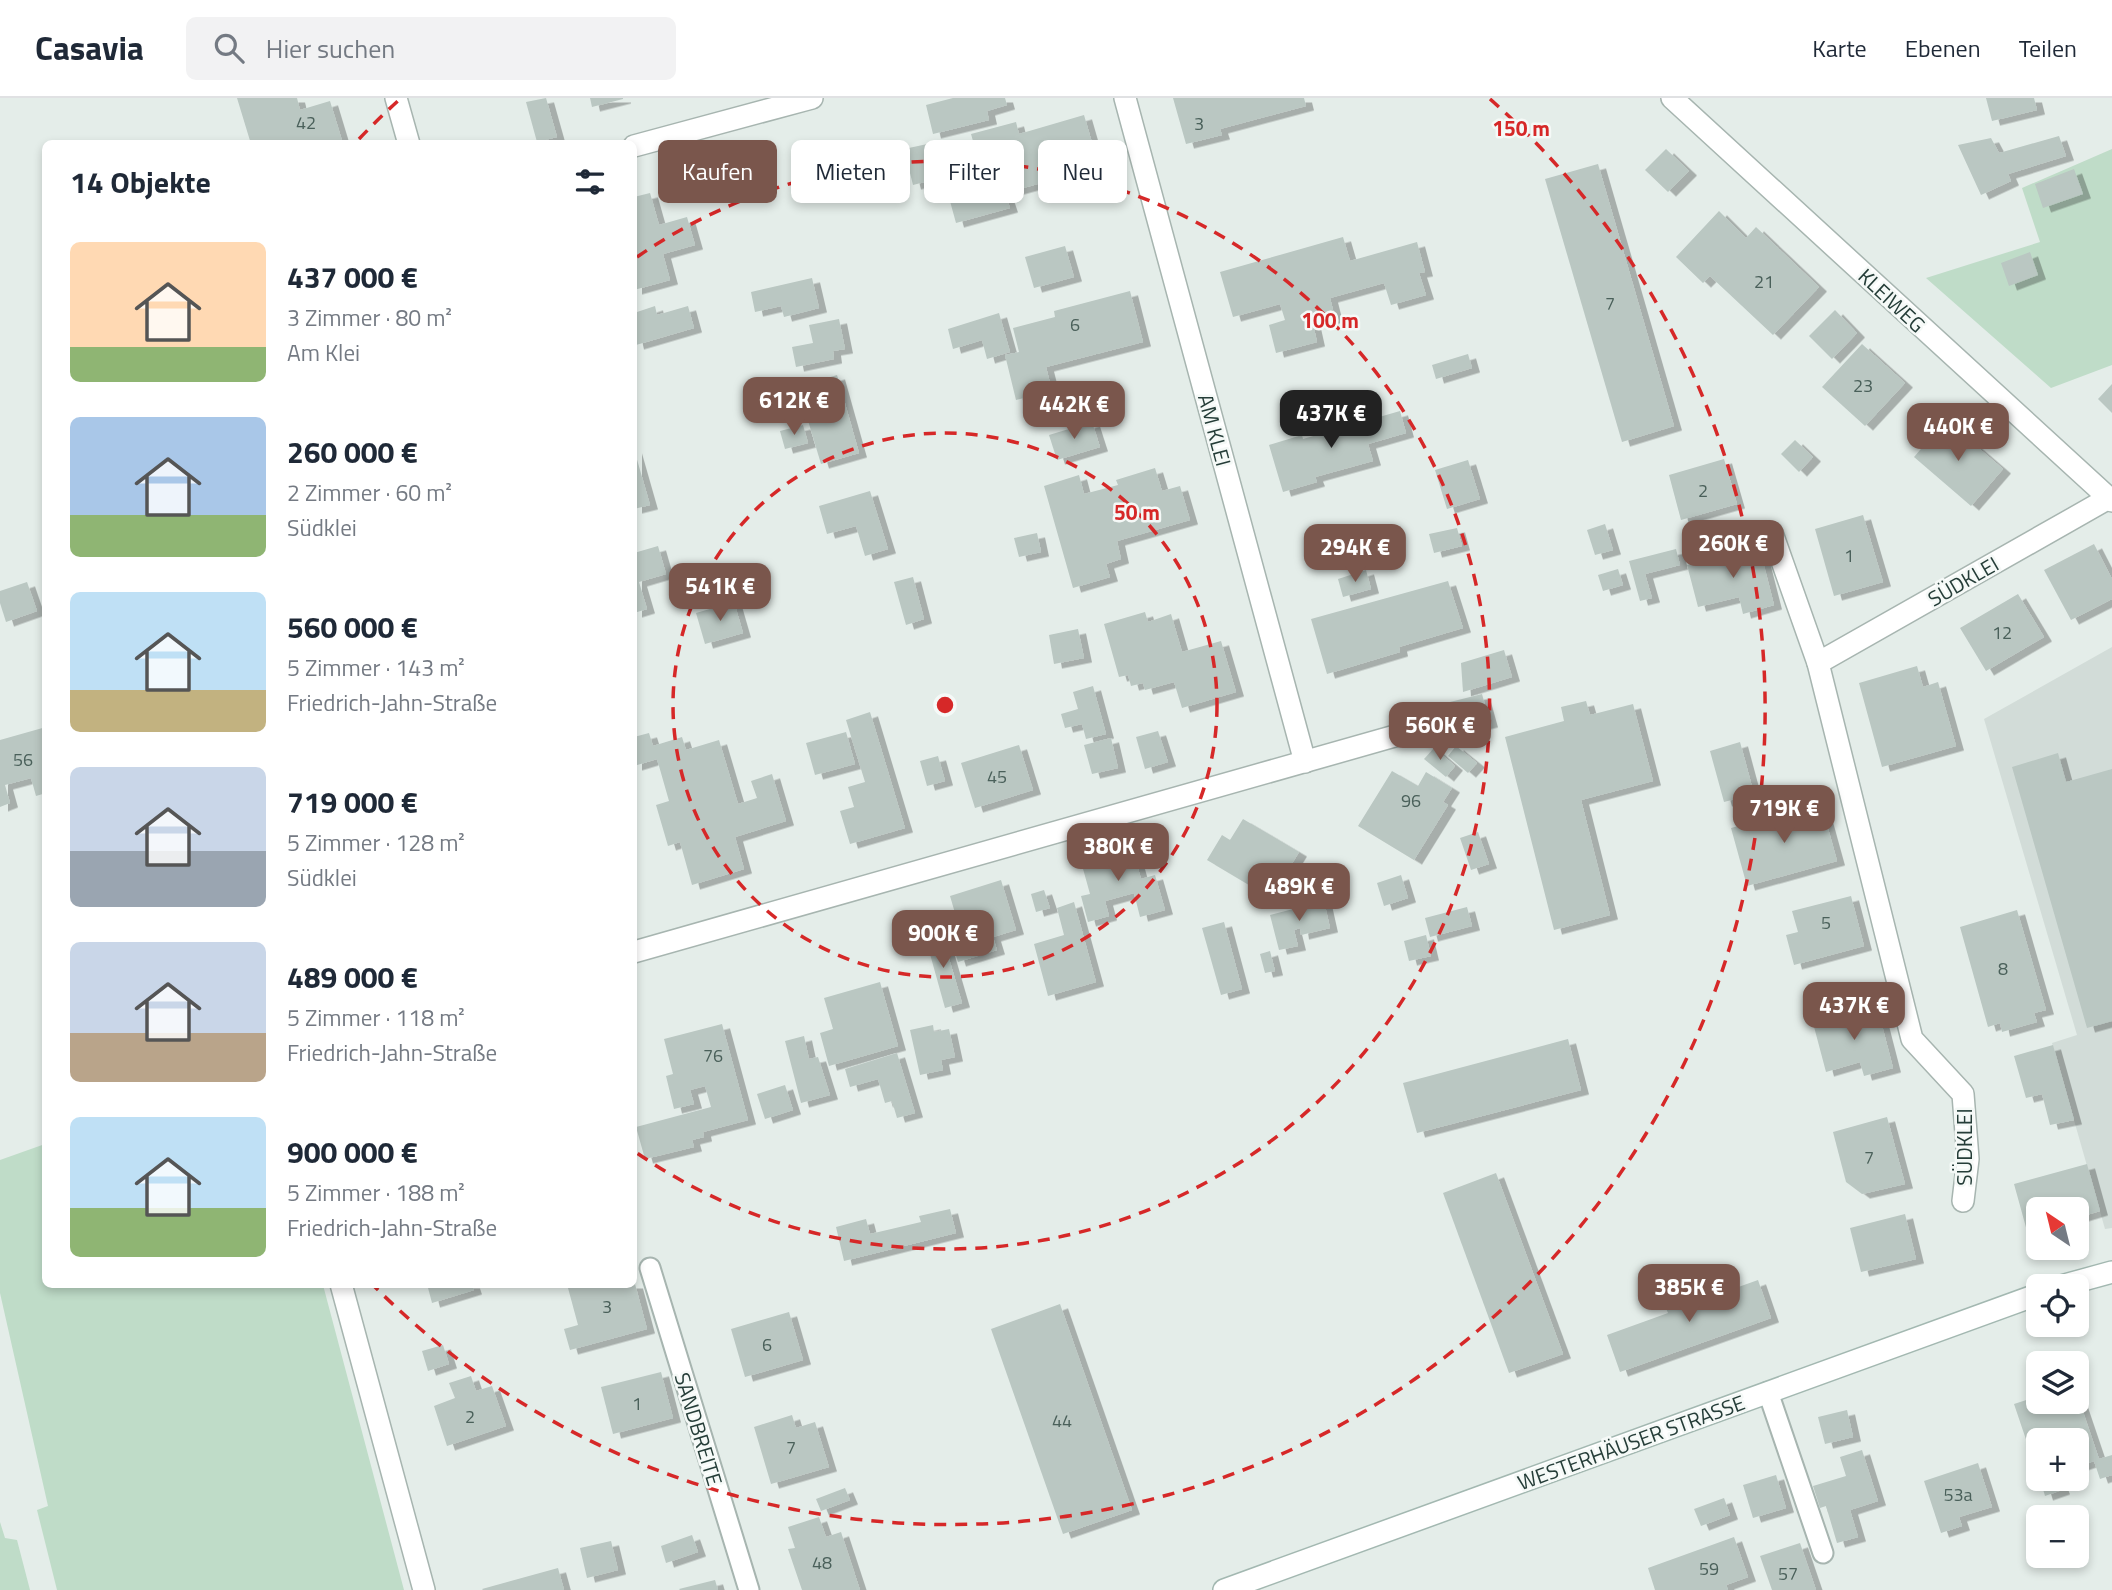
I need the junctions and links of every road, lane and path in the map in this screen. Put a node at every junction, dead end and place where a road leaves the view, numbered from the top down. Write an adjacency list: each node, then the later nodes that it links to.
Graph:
1 (396, 98): 5 (street)
2 (812, 98): 6 (street)
3 (1125, 98): 11 (street, AM KLEI)
4 (1672, 98): 7 (street, KLEIWEG)
5 (408, 140)
6 (637, 145)
7 (2110, 499): 9 (street, SÜDKLEI)
8 (1772, 533): 9 (street, SÜDKLEI)
9 (1818, 663): 13 (street, SÜDKLEI)
10 (1437, 724): 11 (street)
11 (1305, 762): 12 (street)
12 (637, 951)
13 (1963, 1201)
14 (650, 1268): 22 (lane, SANDBREITE)
15 (2112, 1272): 16 (street)
16 (2089, 1278)
17 (342, 1288): 21 (street)
18 (2026, 1299): 19 (street, WESTERHÄUSER STRASSE)
19 (1768, 1392): 20 (lane); 23 (street, WESTERHÄUSER STRASSE)
20 (1823, 1553)
21 (424, 1590)
22 (749, 1590)
23 (1224, 1590)

